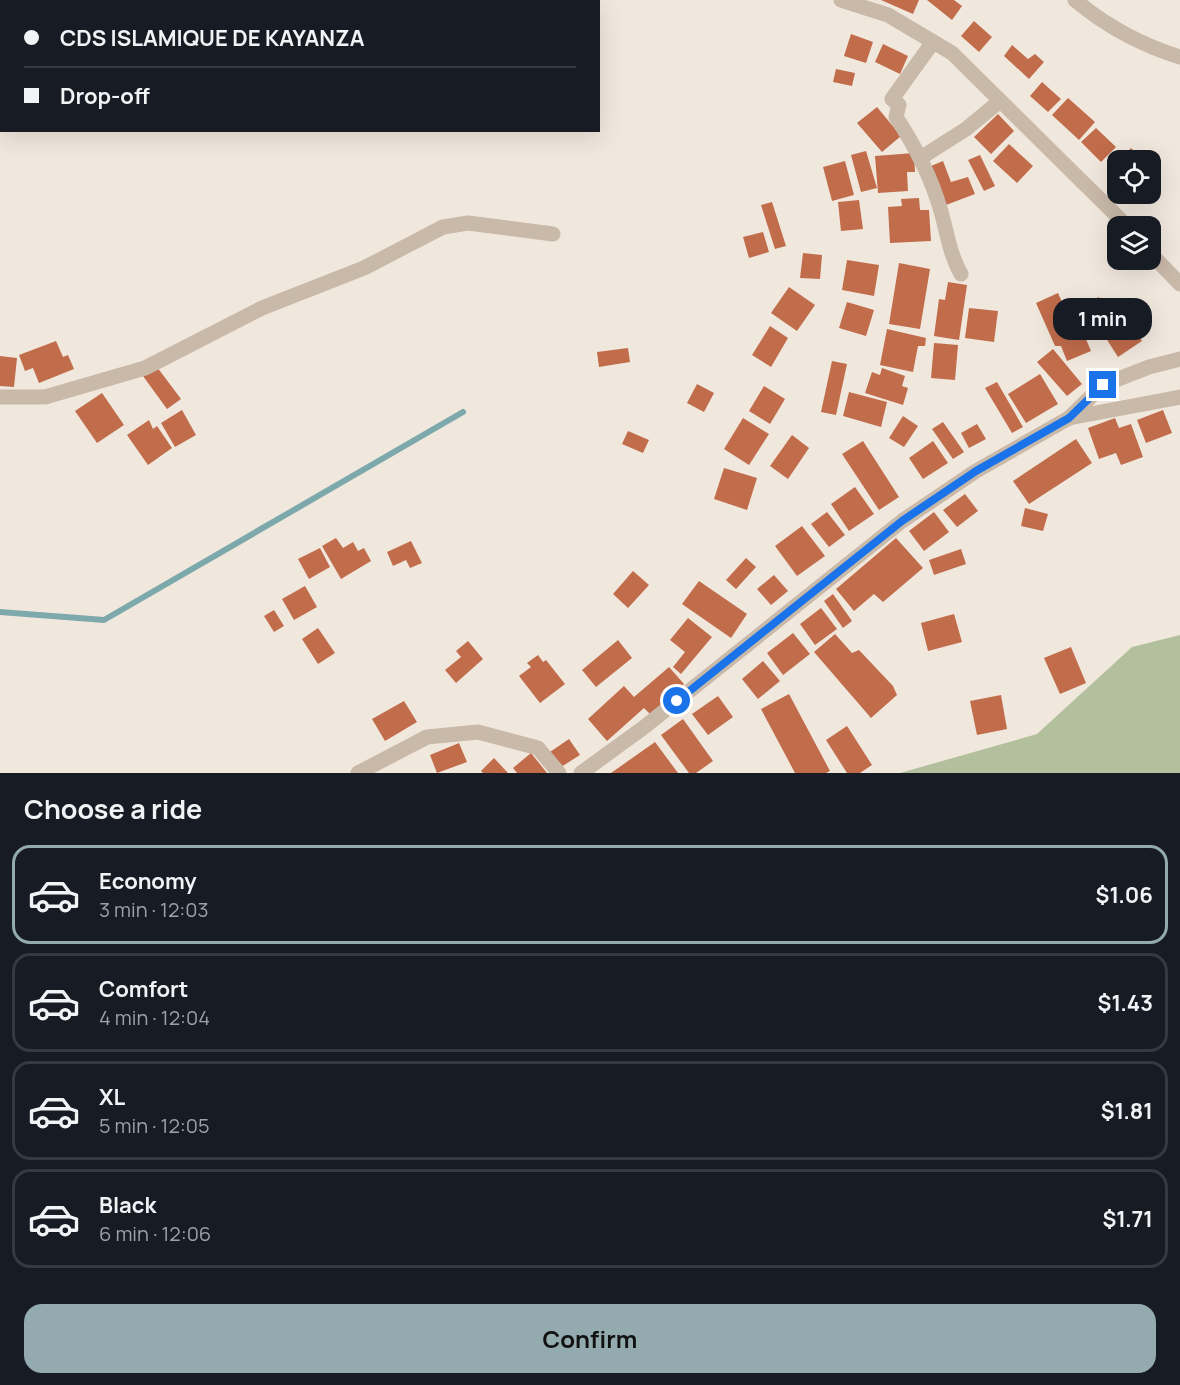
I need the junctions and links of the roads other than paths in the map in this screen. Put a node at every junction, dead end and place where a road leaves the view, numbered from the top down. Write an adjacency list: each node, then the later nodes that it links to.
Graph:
1 (841, 0): 3 (street)
2 (1075, 0): 4 (street)
3 (933, 42): 5 (street); 6 (street)
4 (1180, 57)
5 (1000, 101): 6 (street); 7 (street)
6 (922, 157): 10 (street)
7 (1117, 216)
8 (553, 234): 13 (street)
9 (1161, 264): 11 (street)
10 (961, 274)
11 (1180, 284)
12 (1180, 359): 15 (street)
13 (0, 397)
14 (1180, 397): 15 (street)
15 (1069, 418): 18 (street)
16 (358, 773): 17 (street)
17 (559, 773)
18 (581, 773)

